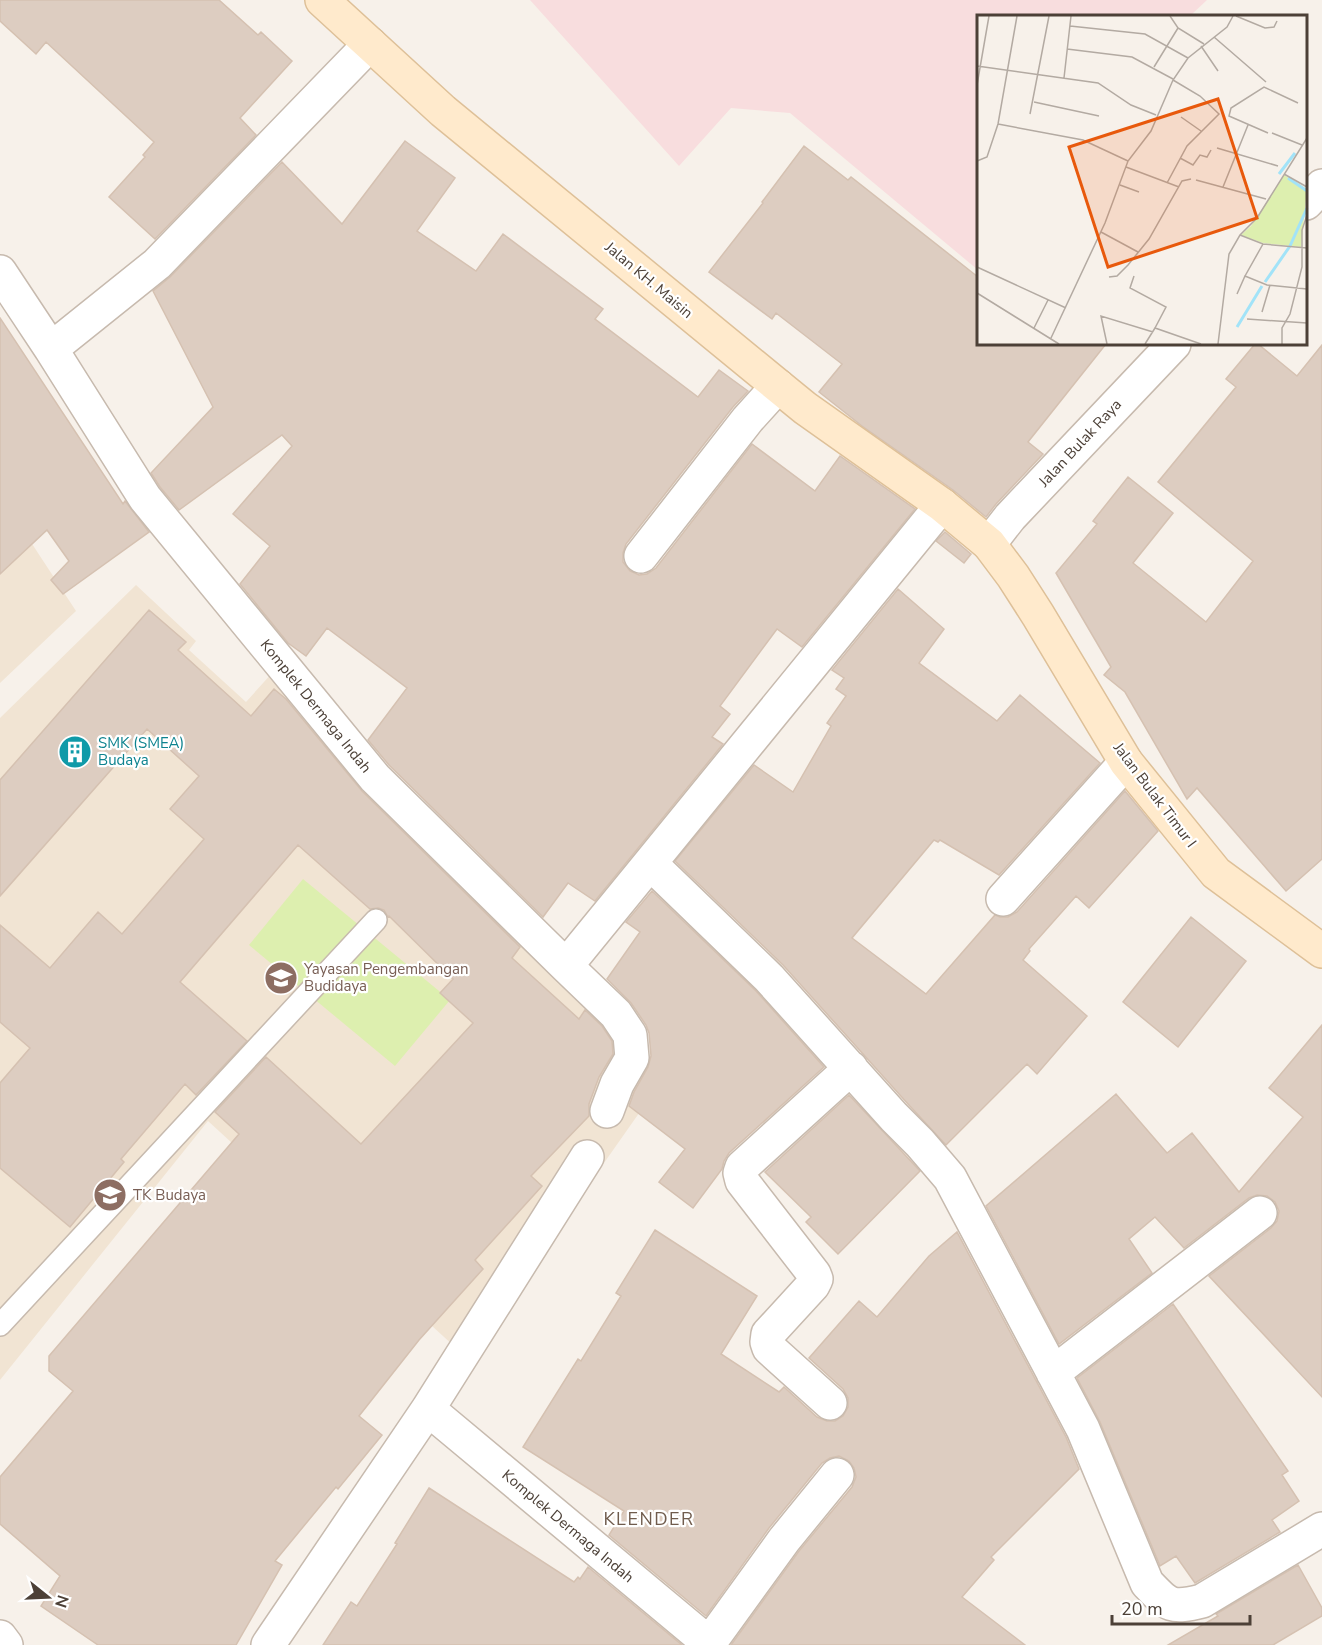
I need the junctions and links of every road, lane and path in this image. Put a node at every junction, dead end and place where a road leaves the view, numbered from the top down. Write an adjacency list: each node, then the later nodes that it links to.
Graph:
1 (322, 0): 2 (street, Jalan KH. Maisin)
2 (370, 44): 7 (street); 8 (street, Jalan KH. Maisin)
3 (1322, 186): 4 (street)
4 (1307, 201)
5 (0, 272): 7 (street, Komplek Dermaga Indah)
6 (1172, 345): 10 (street, Jalan Bulak Raya)
7 (51, 349): 17 (street, Komplek Dermaga Indah)
8 (778, 386): 9 (street, Jalan KH. Maisin); 11 (street)
9 (942, 505): 10 (street, Jalan KH. Maisin); 13 (street)
10 (989, 543): 12 (street, Jalan Bulak Timur I)
11 (641, 556)
12 (1126, 762): 14 (street); 16 (street, Jalan Bulak Timur I)
13 (650, 863): 17 (street); 18 (street)
14 (1003, 899)
15 (376, 920): 22 (lane)
16 (1322, 951)
17 (566, 966): 19 (street, Komplek Dermaga Indah)
18 (851, 1068): 23 (street); 24 (street)
19 (607, 1111)
20 (587, 1157): 25 (street)
21 (1260, 1214): 23 (street)
22 (0, 1325)
23 (1053, 1373): 27 (street)
24 (830, 1403)
25 (428, 1409): 29 (street, Komplek Dermaga Indah); 31 (street)
26 (837, 1475): 29 (street, Komplek Dermaga Indah)
27 (1322, 1529)
28 (0, 1637): 30 (street)
29 (709, 1644)
30 (6, 1645)
31 (268, 1645)

